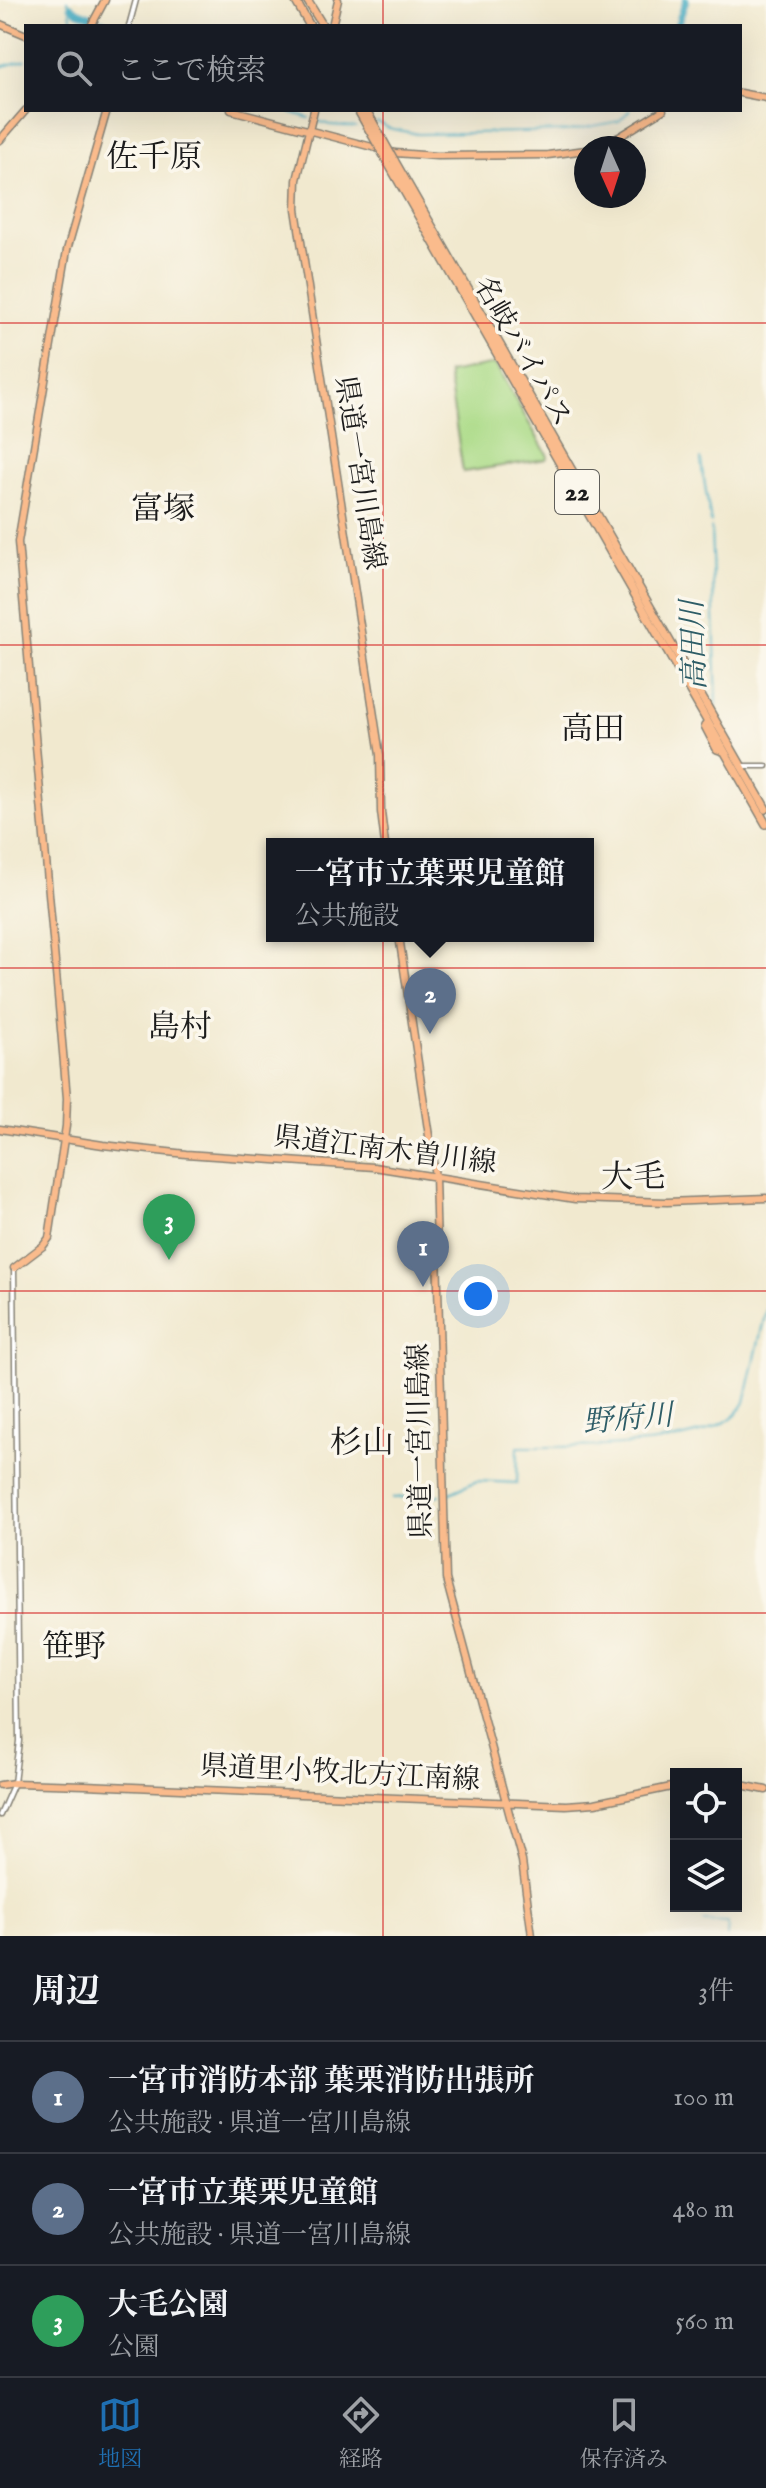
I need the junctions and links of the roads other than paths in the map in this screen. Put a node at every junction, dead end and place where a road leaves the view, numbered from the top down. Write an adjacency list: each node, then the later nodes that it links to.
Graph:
1 (105, 0): 7 (main road)
2 (136, 0): 8 (street)
3 (295, 0): 9 (highway)
4 (306, 0): 10 (highway)
5 (338, 0): 11 (main road)
6 (0, 24): 12 (main road)
7 (92, 24)
8 (130, 24)
9 (309, 24)
10 (320, 24)
11 (332, 24)
12 (24, 34)
13 (742, 93): 14 (main road)
14 (766, 98)
15 (24, 112): 24 (main road)
16 (106, 112): 38 (main road)
17 (238, 112): 22 (main road)
18 (314, 112): 22 (main road, 県道一宮川島線)
19 (359, 112): 26 (highway, 名岐バイパス / 22, bridge)
20 (367, 112): 26 (highway, 名岐バイパス / 22, bridge)
21 (660, 112): 23 (main road)
22 (309, 132): 25 (main road); 35 (main road, 県道一宮川島線)
23 (621, 136)
24 (0, 140)
25 (574, 152)
26 (390, 160): 28 (highway, 名岐バイパス / 22); 30 (highway, 名岐バイパス / 22)
27 (701, 684): 28 (highway, 22)
28 (703, 699): 31 (highway, 名岐バイパス / 22)
29 (695, 708): 30 (highway, 22)
30 (725, 752): 34 (highway, 名岐バイパス / 22)
31 (740, 766): 32 (street); 33 (highway, 名岐バイパス / 22)
32 (766, 766)
33 (766, 809)
34 (766, 824)
35 (384, 838)
36 (400, 942): 39 (main road, 県道一宮川島線)
37 (0, 1129): 38 (main road, 県道江南木曽川線)
38 (64, 1139): 39 (main road, 県道江南木曽川線); 41 (main road)
39 (435, 1176): 40 (main road, 県道江南木曽川線); 47 (main road, 県道一宮川島線)
40 (766, 1198)
41 (14, 1268): 42 (street)
42 (14, 1783): 43 (main road, 県道里小牧北方江南線); 47 (main road, 県道里小牧北方江南線); 48 (street)
43 (0, 1785)
44 (742, 1785): 46 (main road)
45 (670, 1787): 47 (main road, 県道里小牧北方江南線)
46 (766, 1790)
47 (507, 1804): 49 (main road, 県道一宮川島線)
48 (0, 1815)
49 (532, 1936)

